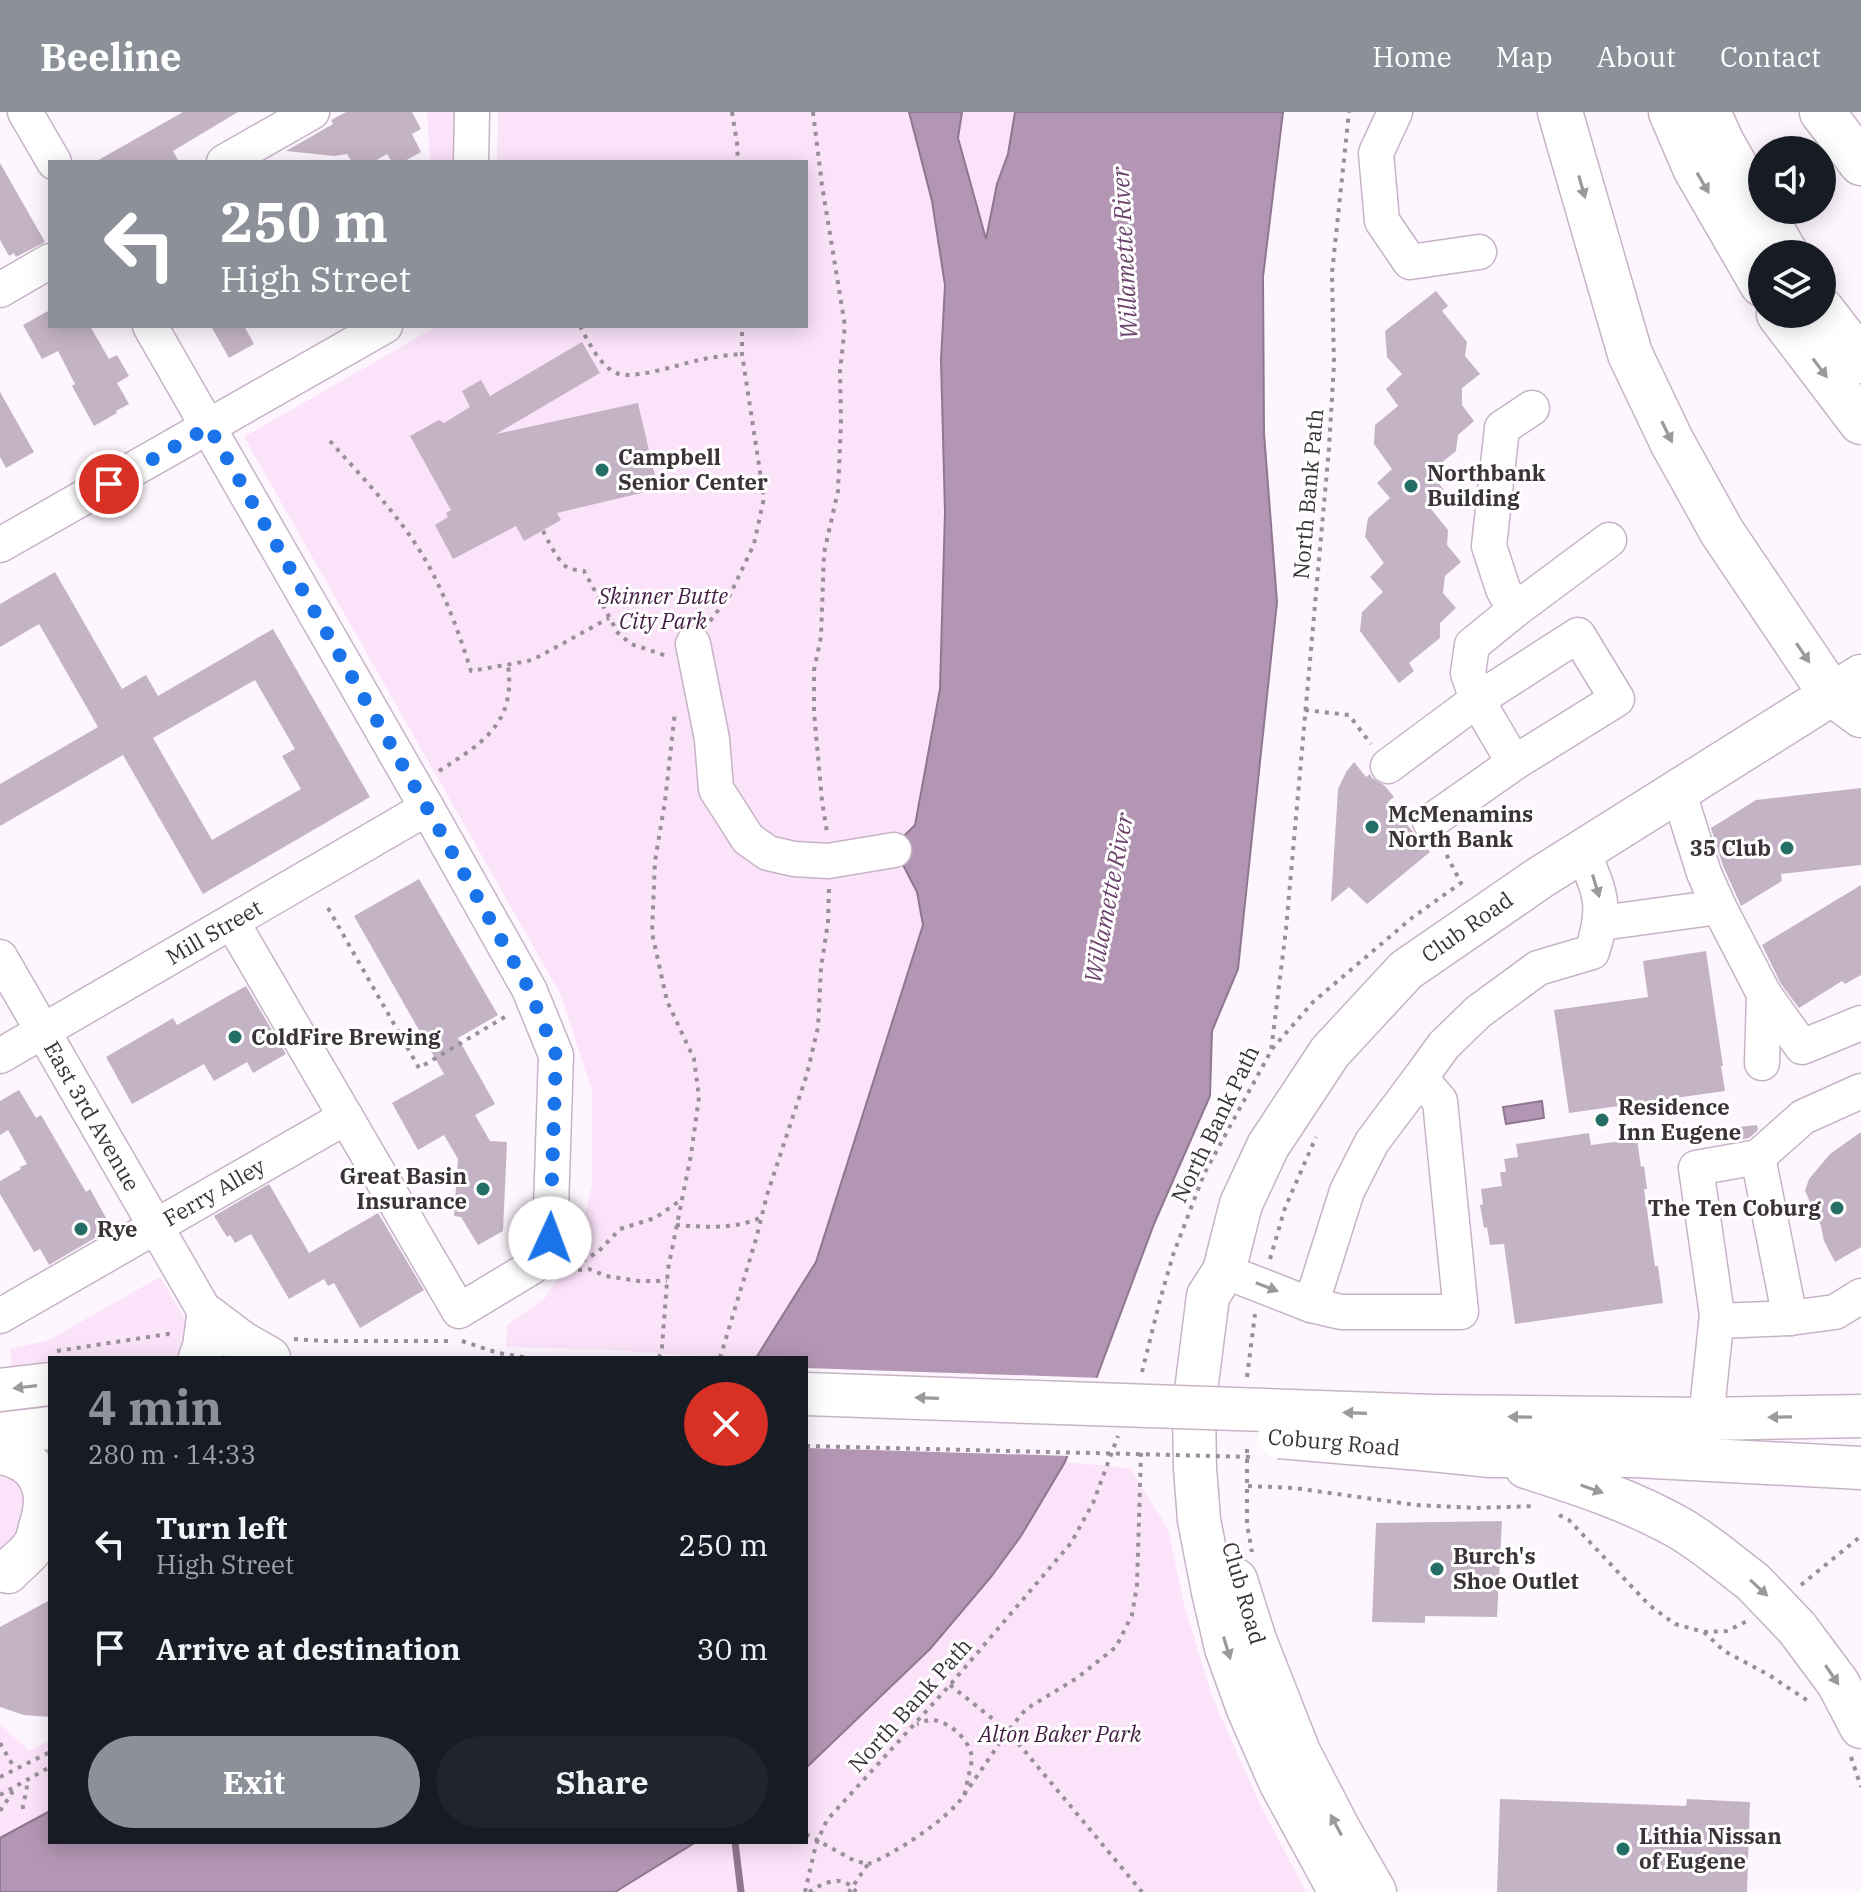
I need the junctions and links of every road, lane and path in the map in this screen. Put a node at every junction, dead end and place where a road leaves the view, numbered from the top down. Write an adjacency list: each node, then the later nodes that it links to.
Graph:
1 (25, 112): 12 (street)
2 (312, 112): 13 (street)
3 (472, 112): 14 (street)
4 (732, 112): 15 (path)
5 (813, 112): 49 (path)
6 (1349, 112): 83 (path, North Bank Path)
7 (1395, 112): 18 (street)
8 (1560, 112): 40 (highway, one-way to 40)
9 (1671, 112): 19 (highway, one-way to 19)
10 (1708, 112): 17 (highway)
11 (1822, 112): 16 (highway)
12 (53, 160)
13 (228, 160)
14 (471, 160)
15 (738, 160)
16 (1861, 163)
17 (1778, 240)
18 (1479, 252)
19 (1748, 260)
20 (48, 262): 21 (street)
21 (0, 290)
22 (151, 328): 31 (street)
23 (382, 328): 31 (street)
24 (581, 328): 27 (path)
25 (1790, 328): 30 (highway, one-way to 30)
26 (1836, 328): 28 (highway)
27 (742, 354)
28 (1861, 361)
29 (1532, 408): 36 (street)
30 (1861, 422)
31 (209, 427): 34 (street); 45 (street)
32 (330, 441): 39 (path)
33 (543, 531): 37 (path)
34 (4, 535)
35 (1609, 540): 36 (street)
36 (1515, 610): 41 (street)
37 (609, 618): 38 (path); 39 (path)
38 (681, 650): 49 (street)
39 (508, 665): 45 (path)
40 (1851, 695): 44 (main road, Club Road)
41 (1477, 700): 42 (street); 42 (street); 43 (street)
42 (1514, 763): 46 (street)
43 (1388, 766)
44 (1678, 790): 48 (main road, Club Road); 50 (street)
45 (421, 796): 52 (street, Mill Street); 63 (street)
46 (1430, 822)
47 (894, 850): 49 (street)
48 (1582, 850): 53 (street, one-way to 53); 69 (main road, Club Road)
49 (828, 861): 66 (path)
50 (1719, 907): 53 (street); 55 (street)
51 (328, 908): 56 (path)
52 (232, 922): 58 (street, Mill Street); 63 (street)
53 (1601, 923): 61 (street)
54 (0, 957): 58 (street, East 3rd Avenue)
55 (1764, 994): 57 (street); 60 (street)
56 (508, 1015)
57 (1861, 1023)
58 (43, 1032): 59 (street, Mill Street); 68 (street, East 3rd Avenue)
59 (0, 1056)
60 (1762, 1063)
61 (1420, 1078): 71 (street); 71 (street)
62 (1861, 1091): 64 (street)
63 (346, 1117): 68 (street, Ferry Alley)
64 (1758, 1157): 74 (street); 75 (street)
65 (681, 1200): 80 (path)
66 (762, 1217): 67 (path); 81 (path)
67 (676, 1225)
68 (155, 1226): 72 (street, Ferry Alley); 73 (street, East 3rd Avenue)
69 (1224, 1271): 71 (street, one-way to 71); 132 (main road, Club Road, one-way to 132); 133 (main road, Club Road, one-way to 69)
70 (1861, 1296): 74 (street)
71 (1311, 1305)
72 (0, 1316)
73 (208, 1317): 76 (main road); 77 (main road)
74 (1790, 1318): 75 (street)
75 (1717, 1321): 87 (street)
76 (184, 1346): 78 (path)
77 (279, 1348): 79 (path)
78 (124, 1356)
79 (517, 1356)
80 (660, 1356)
81 (721, 1356)
82 (47, 1369): 84 (main road, one-way to 84)
83 (1141, 1376)
84 (0, 1390)
85 (808, 1394): 91 (main road, Coburg Road, one-way to 85, bridge)
86 (1860, 1416): 87 (main road, Coburg Road, one-way to 87)
87 (1706, 1419): 91 (main road, Coburg Road, one-way to 91)
88 (808, 1421): 91 (main road, Coburg Road, bridge)
89 (48, 1428): 92 (main road)
90 (1120, 1432): 108 (path, North Bank Path)
91 (1432, 1433): 96 (main road, Coburg Road)
92 (0, 1434)
93 (808, 1446): 95 (path, bridge)
94 (0, 1453): 104 (main road)
95 (1141, 1453): 97 (path, bridge); 111 (path)
96 (1491, 1456): 98 (main road, Coburg Road); 112 (main road, one-way to 112, bridge)
97 (1255, 1457)
98 (1861, 1468)
99 (1248, 1486): 100 (path)
100 (1522, 1499)
101 (1554, 1512): 107 (path)
102 (1861, 1536): 105 (path)
103 (48, 1557): 104 (main road)
104 (4, 1573)
105 (1799, 1586)
106 (1748, 1621): 107 (path)
107 (1704, 1632): 109 (path)
108 (950, 1685): 110 (path, North Bank Path); 111 (path)
109 (1809, 1702)
110 (915, 1725): 123 (path); 128 (path, North Bank Path)
111 (1008, 1731): 123 (path); 131 (path)
112 (1854, 1737): 120 (path)
113 (0, 1743): 114 (path)
114 (2, 1752): 117 (path)
115 (48, 1753): 117 (path)
116 (48, 1768): 121 (path)
117 (15, 1769): 118 (path)
118 (0, 1777)
119 (26, 1783): 124 (path)
120 (1861, 1787)
121 (10, 1789): 122 (path); 125 (path)
122 (0, 1795)
123 (964, 1795): 127 (path)
124 (23, 1809)
125 (0, 1811)
126 (808, 1835): 127 (path, bridge)
127 (868, 1864): 129 (path, bridge)
128 (807, 1892): 130 (path)
129 (849, 1892)
130 (856, 1892)
131 (1142, 1892)
132 (1340, 1892)
133 (1375, 1892)

